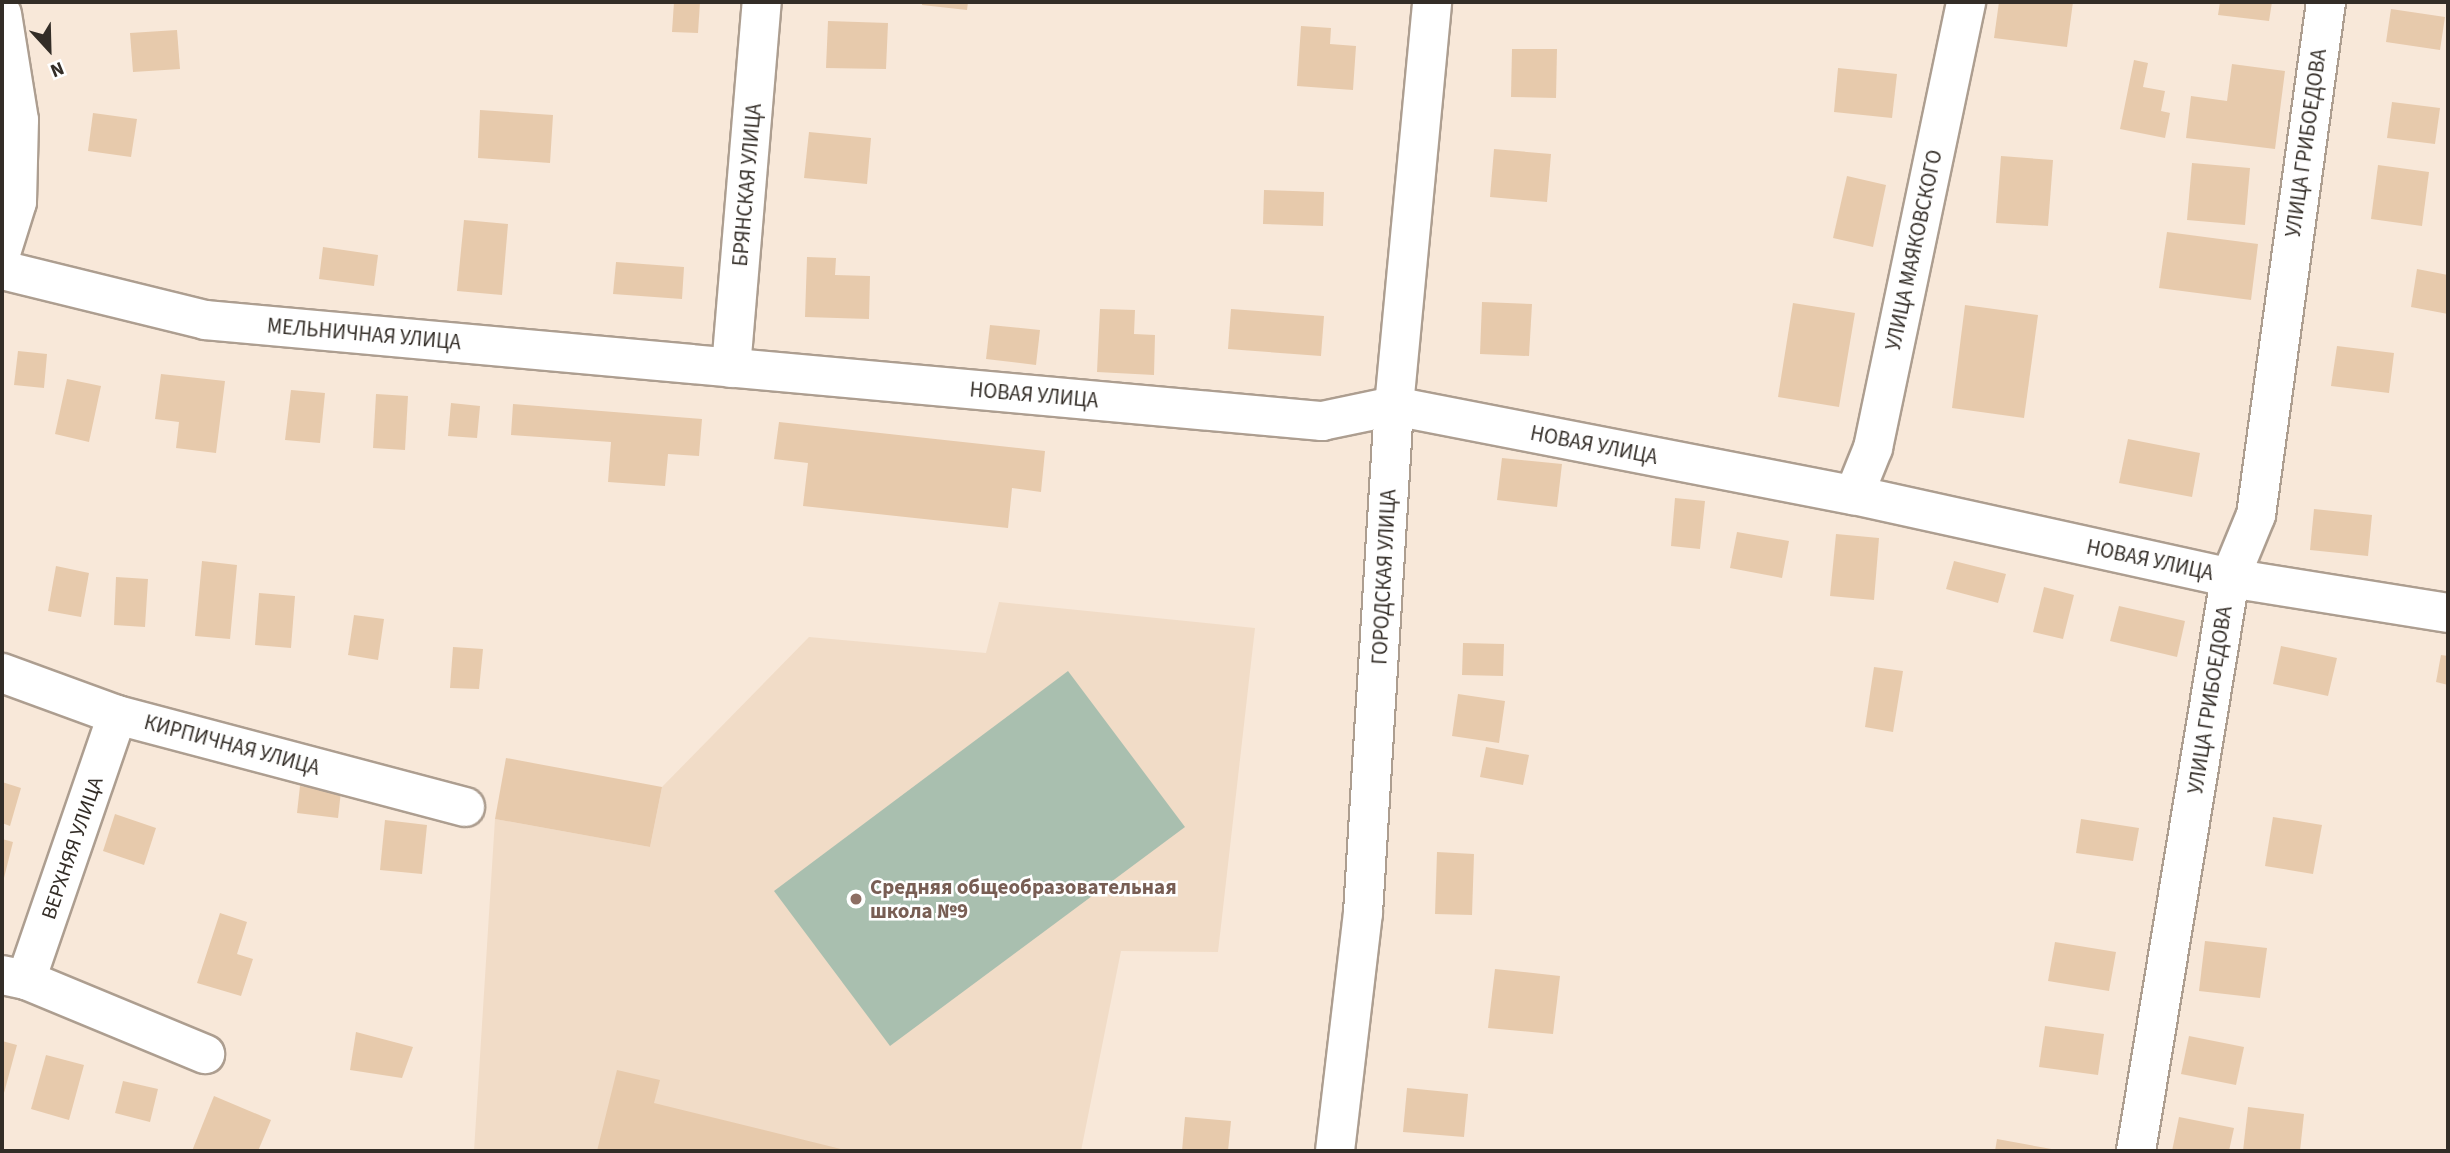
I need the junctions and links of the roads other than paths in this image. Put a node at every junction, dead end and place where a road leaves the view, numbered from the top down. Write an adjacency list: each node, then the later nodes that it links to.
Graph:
1 (762, 2): 8 (street, БРЯНСКАЯ УЛИЦА)
2 (1432, 2): 9 (street, ГОРОДСКАЯ УЛИЦА)
3 (1966, 2): 10 (street, УЛИЦА МАЯКОВСКОГО)
4 (2326, 2): 11 (street, УЛИЦА ГРИБОЕДОВА)
5 (2, 14): 6 (street)
6 (2, 250)
7 (2, 270): 8 (street, МЕЛЬНИЧНАЯ УЛИЦА)
8 (732, 368): 9 (street, НОВАЯ УЛИЦА)
9 (1394, 406): 10 (street, НОВАЯ УЛИЦА); 18 (street, ГОРОДСКАЯ УЛИЦА)
10 (1854, 495): 11 (street, НОВАЯ УЛИЦА)
11 (2230, 578): 12 (street, НОВАЯ УЛИЦА); 19 (street, УЛИЦА ГРИБОЕДОВА)
12 (2448, 613)
13 (2, 673): 14 (street, КИРПИЧНАЯ УЛИЦА)
14 (117, 715): 15 (street, КИРПИЧНАЯ УЛИЦА); 16 (street, ВЕРХНЯЯ УЛИЦА)
15 (465, 807)
16 (14, 978): 17 (street, ВЕРХНЯЯ УЛИЦА)
17 (205, 1054)
18 (1335, 1151)
19 (2136, 1151)

